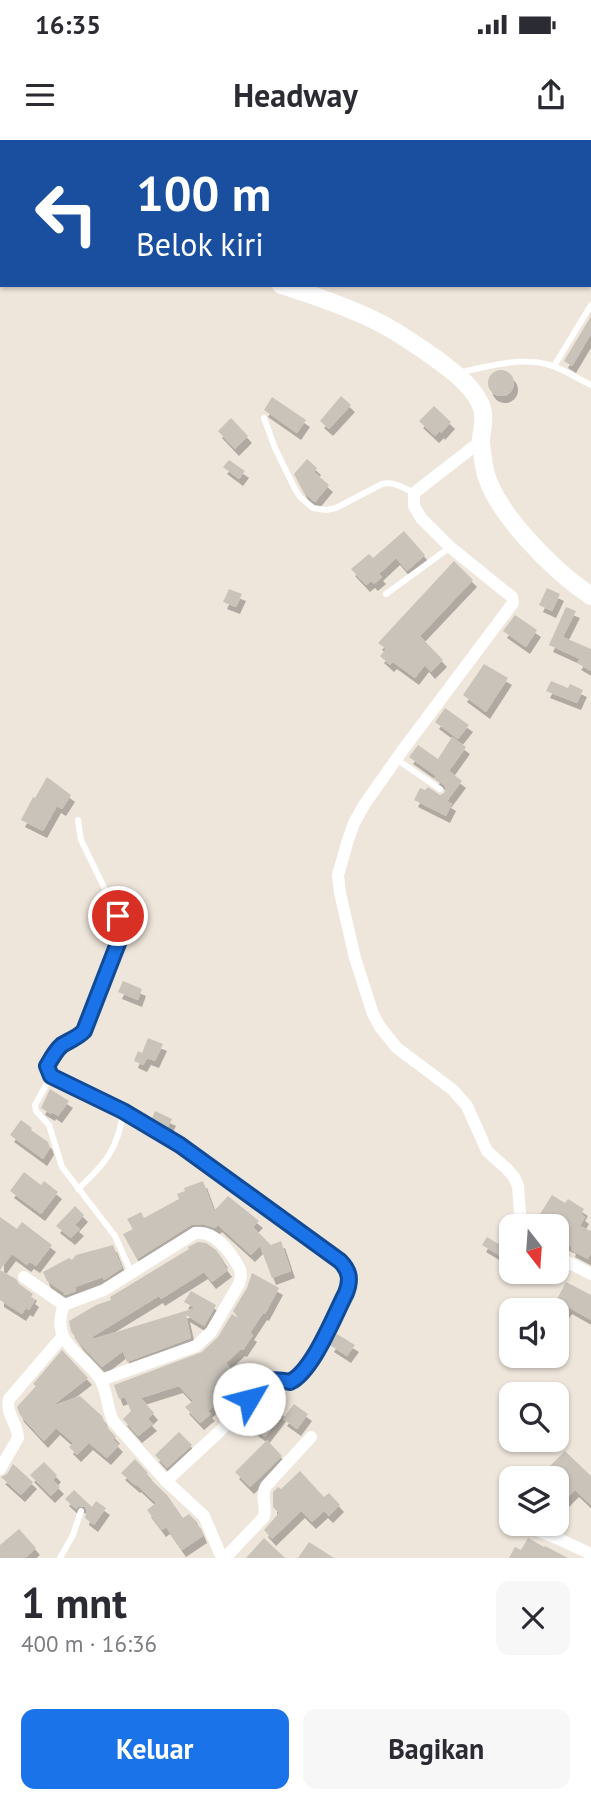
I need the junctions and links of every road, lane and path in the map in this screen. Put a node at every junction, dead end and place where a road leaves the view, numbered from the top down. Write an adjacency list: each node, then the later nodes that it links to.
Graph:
1 (288, 287): 4 (street)
2 (591, 305): 3 (lane)
3 (554, 366): 4 (lane); 5 (lane)
4 (456, 374): 7 (street)
5 (591, 385)
6 (264, 418): 8 (lane)
7 (481, 441): 8 (street); 11 (street)
8 (414, 494): 9 (street)
9 (450, 547): 10 (lane); 12 (street)
10 (386, 594)
11 (591, 596)
12 (397, 759): 13 (lane); 19 (street)
13 (440, 789)
14 (78, 820): 15 (lane)
15 (51, 1076): 16 (lane); 18 (lane)
16 (123, 1111): 17 (lane); 18 (lane)
17 (226, 1180): 29 (street)
18 (78, 1189): 21 (lane)
19 (520, 1214)
20 (569, 1263): 22 (street)
21 (132, 1273): 24 (street); 26 (street)
22 (591, 1274)
23 (24, 1278): 24 (street)
24 (64, 1304): 25 (street)
25 (63, 1336): 26 (street); 28 (street)
26 (101, 1380): 29 (street)
27 (311, 1437): 34 (street)
28 (0, 1469)
29 (166, 1481): 34 (street)
30 (81, 1511): 33 (lane)
31 (551, 1536): 32 (street)
32 (591, 1554)
33 (60, 1558)
34 (224, 1558)

